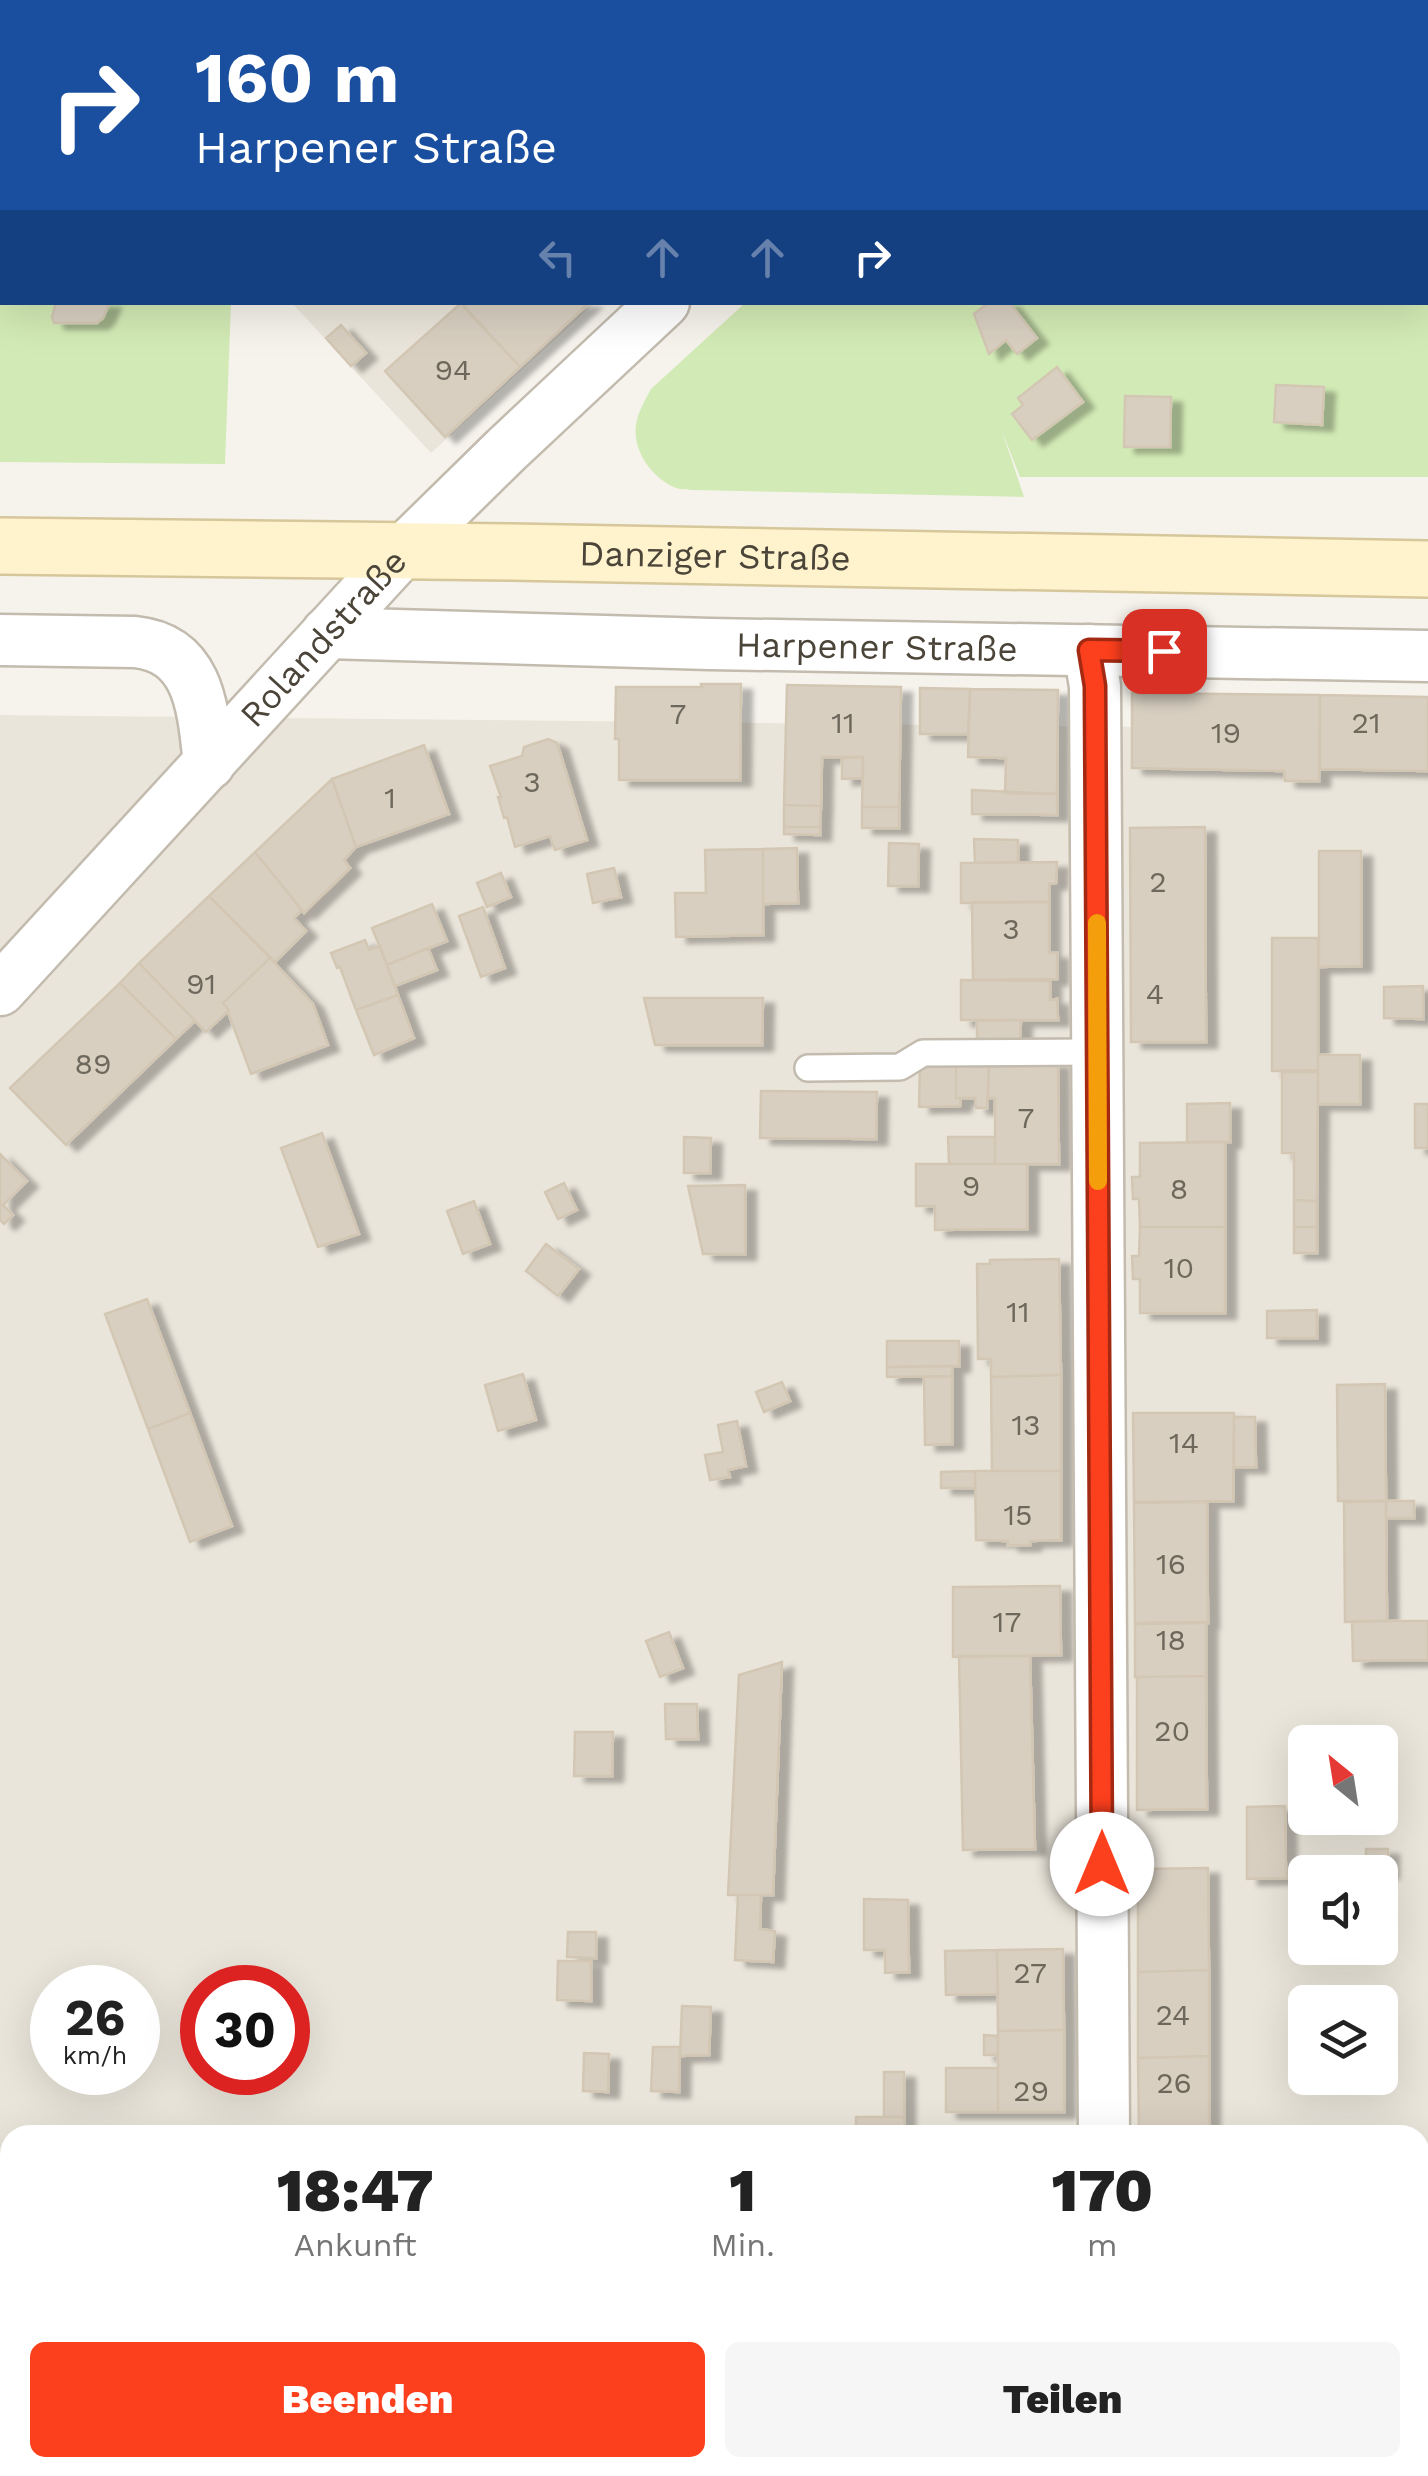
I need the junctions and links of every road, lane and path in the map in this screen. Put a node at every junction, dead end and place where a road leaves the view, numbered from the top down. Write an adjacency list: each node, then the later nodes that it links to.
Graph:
1 (661, 305): 3 (street, Rolandstraße)
2 (0, 546): 3 (main road, Danziger Straße)
3 (404, 550): 4 (main road, Danziger Straße); 5 (street, Rolandstraße)
4 (1428, 569)
5 (327, 633): 7 (street, Harpener Straße); 9 (street, Rolandstraße)
6 (0, 640): 9 (street)
7 (1089, 650): 8 (street, Harpener Straße); 11 (street)
8 (1428, 656)
9 (209, 764): 10 (street, Rolandstraße)
10 (0, 990)
11 (1098, 1052): 12 (lane); 13 (street)
12 (808, 1068)
13 (1104, 2125)

